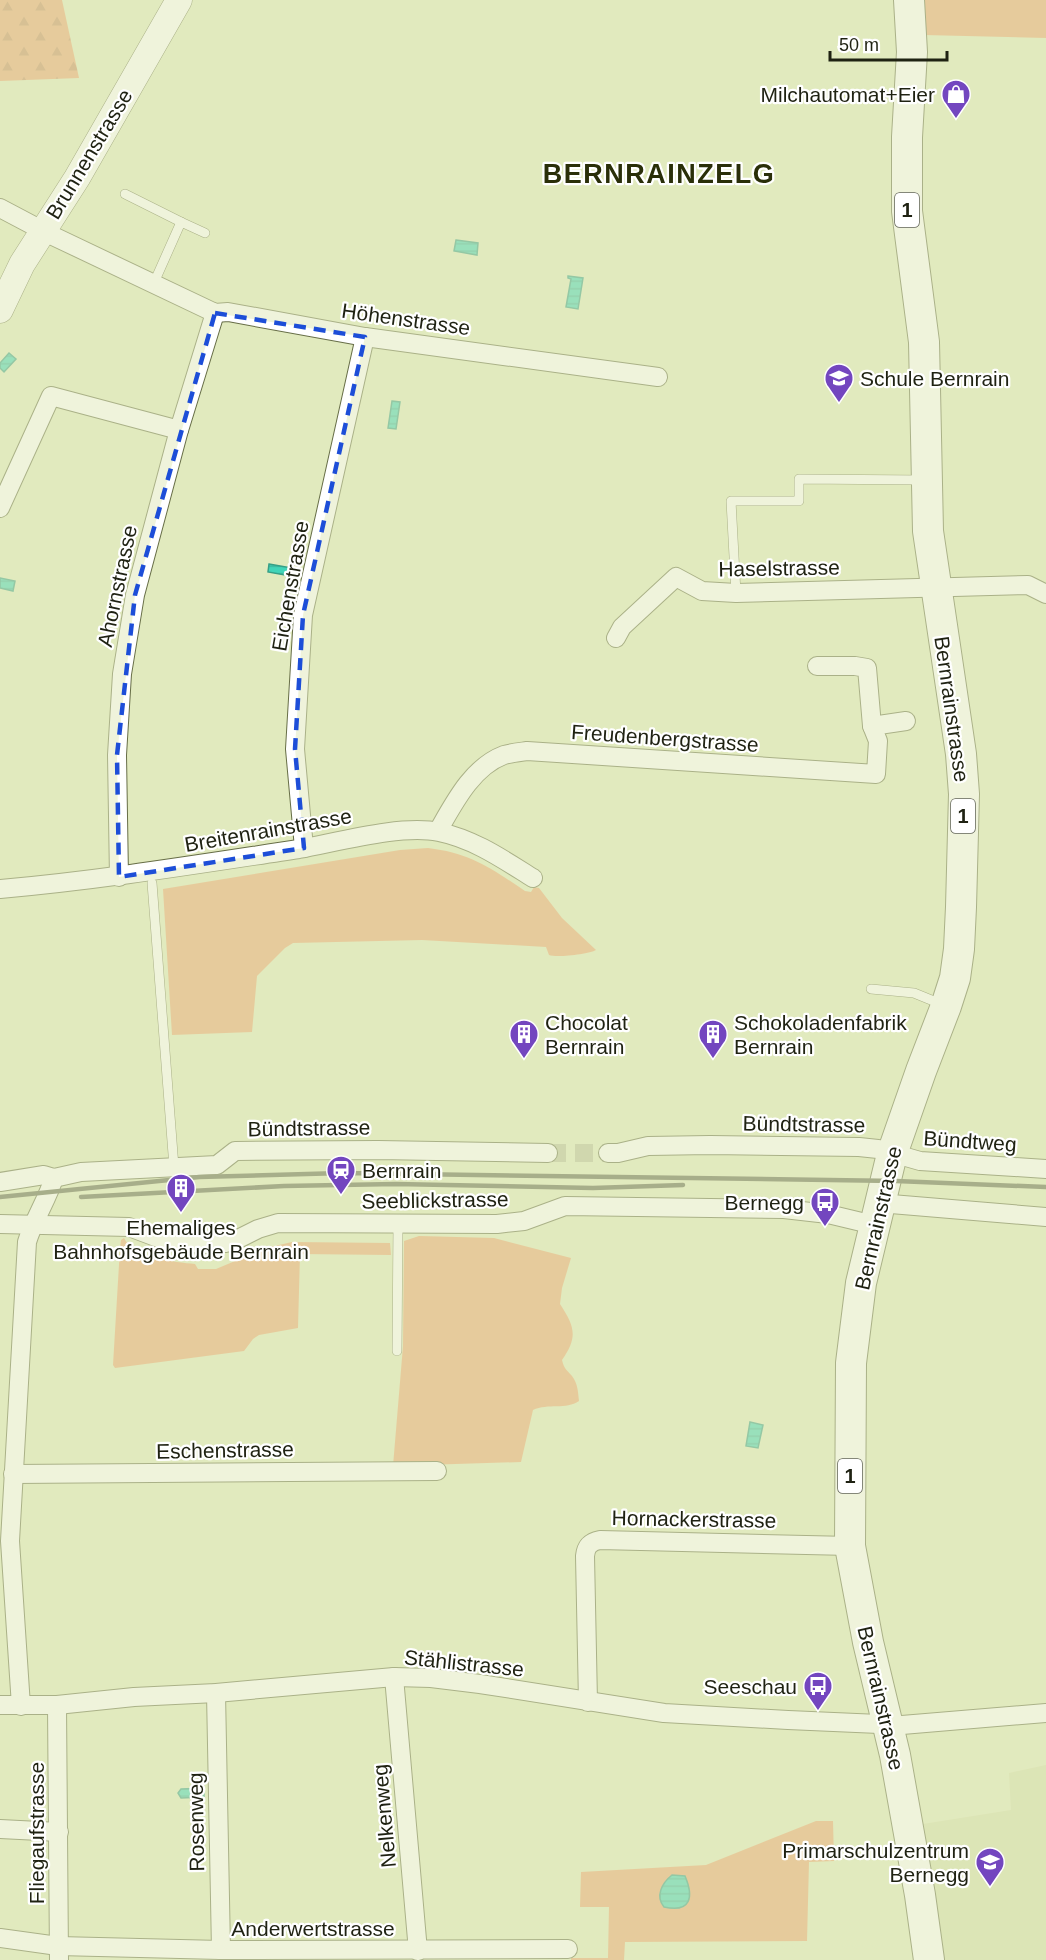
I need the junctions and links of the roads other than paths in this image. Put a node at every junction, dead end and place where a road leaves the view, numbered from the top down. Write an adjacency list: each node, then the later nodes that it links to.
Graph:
1 (179, 0): 6 (main road, Brunnenstrasse)
2 (909, 0): 14 (main road, Bernrainstrasse / 1)
3 (124, 194): 5 (lane)
4 (0, 208): 6 (street, Höhenstrasse)
5 (182, 222): 7 (lane); 8 (lane)
6 (43, 231): 8 (street, Höhenstrasse); 9 (main road, Brunnenstrasse)
7 (205, 233)
8 (153, 285): 10 (street, Höhenstrasse)
9 (0, 310)
10 (215, 313): 11 (street, Höhenstrasse); 13 (street, Ahornstrasse)
11 (365, 337): 12 (street, Höhenstrasse); 24 (street, Eichenstrasse)
12 (658, 377)
13 (179, 430): 15 (street); 25 (street, Ahornstrasse)
14 (926, 480): 16 (main road, Bernrainstrasse / 1); 17 (lane)
15 (0, 508)
16 (935, 587): 17 (street, Haselstrasse); 18 (street); 30 (main road, Bernrainstrasse / 1)
17 (736, 593): 19 (street, Haselstrasse)
18 (1046, 594)
19 (616, 638)
20 (817, 666): 22 (street, Freudenbergstrasse)
21 (906, 721): 22 (street)
22 (872, 726): 23 (street, Freudenbergstrasse)
23 (438, 831): 24 (street, Breitenrainstrasse); 26 (street, Breitenrainstrasse)
24 (304, 848): 25 (street, Breitenrainstrasse)
25 (119, 877): 28 (street, Breitenrainstrasse)
26 (533, 878)
27 (152, 883): 34 (lane)
28 (0, 889)
29 (871, 989): 30 (lane)
30 (946, 1006): 33 (main road, Bernrainstrasse / 1)
31 (548, 1153): 34 (street, Bündtstrasse)
32 (608, 1153): 33 (street, Bündtstrasse)
33 (892, 1154): 35 (street, Bündtweg); 38 (main road, Bernrainstrasse / 1)
34 (174, 1167): 36 (street, Bündtstrasse)
35 (1046, 1170)
36 (54, 1178): 37 (street, Bündtstrasse); 41 (street)
37 (0, 1182)
38 (877, 1214): 39 (street, Seeblickstrasse); 42 (street, Seeblickstrasse); 46 (main road, Bernrainstrasse / 1)
39 (1046, 1216)
40 (0, 1224): 41 (street, Seeblickstrasse)
41 (33, 1224): 42 (street, Seeblickstrasse); 45 (street)
42 (398, 1224): 43 (lane)
43 (397, 1351)
44 (437, 1471): 45 (street, Eschenstrasse)
45 (13, 1474): 51 (street)
46 (850, 1546): 49 (street, Hornackerstrasse); 54 (main road, Bernrainstrasse / 1)
47 (394, 1677): 48 (street, Stählistrasse); 49 (street, Stählistrasse); 60 (street, Nelkenweg)
48 (216, 1693): 52 (street, Stählistrasse); 59 (street, Rosenweg)
49 (588, 1702): 54 (street, Stählistrasse)
50 (0, 1705): 51 (street, Stählistrasse)
51 (21, 1706): 52 (street, Stählistrasse)
52 (57, 1706): 56 (street, Fliegaufstrasse)
53 (1046, 1713): 54 (street, Stählistrasse)
54 (887, 1724): 62 (main road, Bernrainstrasse / 1)
55 (0, 1828): 56 (street)
56 (59, 1832): 61 (street, Fliegaufstrasse)
57 (0, 1938): 61 (street, Anderwertstrasse)
58 (568, 1949): 60 (street, Anderwertstrasse)
59 (221, 1950): 60 (street, Anderwertstrasse); 61 (street, Anderwertstrasse)
60 (418, 1951)
61 (59, 1953)
62 (929, 1960)

